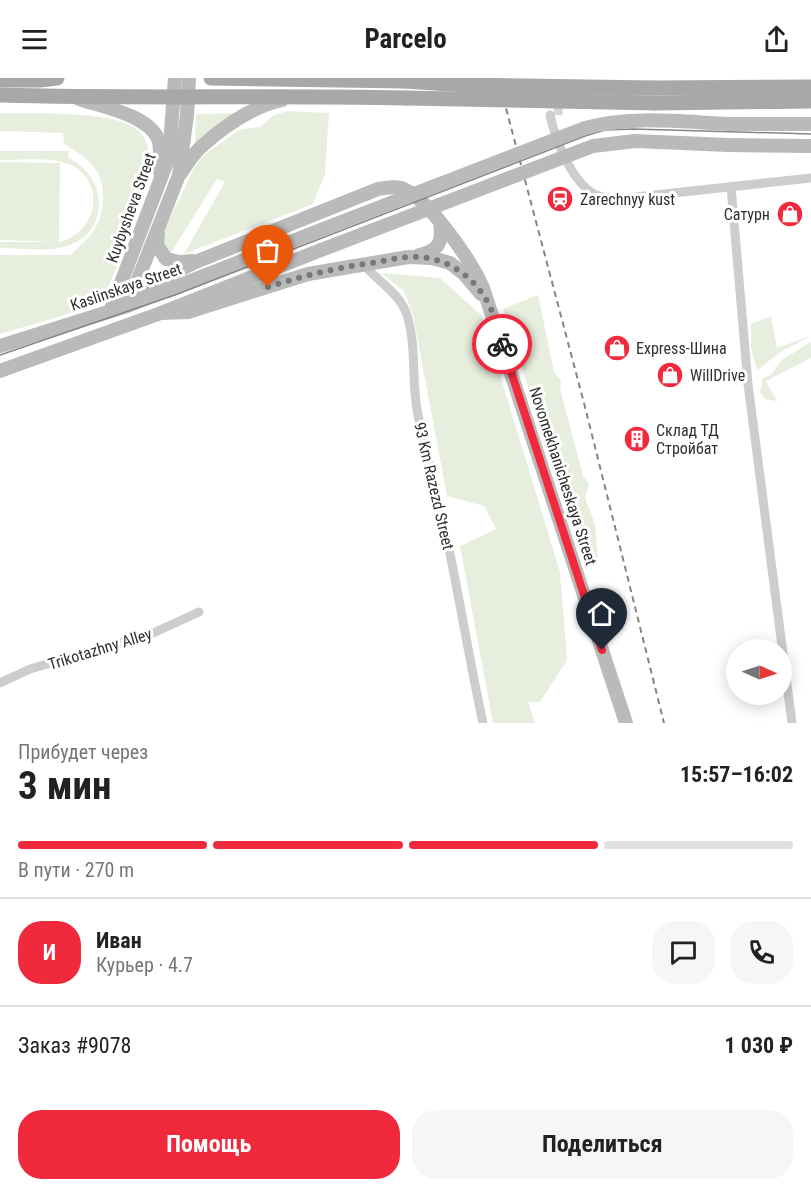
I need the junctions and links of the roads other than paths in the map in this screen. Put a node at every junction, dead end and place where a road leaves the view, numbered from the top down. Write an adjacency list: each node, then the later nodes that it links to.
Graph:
1 (57, 78): 6 (main road)
2 (175, 78): 12 (main road, Kuybysheva Street)
3 (189, 78): 12 (main road, Kuybysheva Street)
4 (211, 78): 5 (main road)
5 (308, 79): 9 (main road, bridge)
6 (0, 80)
7 (811, 87): 9 (main road)
8 (0, 95): 11 (main road)
9 (655, 95): 10 (main road, bridge); 13 (main road)
10 (297, 96): 12 (main road); 17 (main road)
11 (75, 97): 12 (main road); 19 (main road)
12 (181, 98): 17 (main road, Kuybysheva Street); 19 (main road, Kuybysheva Street)
13 (811, 101)
14 (554, 115): 20 (street)
15 (811, 124): 26 (main road, Kaslinskaya Street, bridge)
16 (811, 146): 29 (main road, bridge)
17 (179, 175): 21 (main road, Kuybysheva Street)
18 (811, 178): 20 (street)
19 (160, 184): 28 (main road, Kuybysheva Street)
20 (731, 188): 37 (street)
21 (159, 223): 24 (main road); 26 (main road, Kuybysheva Street)
22 (440, 224): 23 (main road); 24 (main road, Kaslinskaya Street); 27 (main road, Kaslinskaya Street)
23 (408, 256): 25 (main road); 27 (main road)
24 (198, 261): 26 (main road, Kaslinskaya Street)
25 (363, 264): 29 (main road); 35 (street, 93 Km Razezd Street)
26 (130, 300): 28 (main road, Kaslinskaya Street); 30 (main road, Kuybysheva Street)
27 (490, 308): 36 (main road, Novomekhanicheskaya Street)
28 (110, 310): 30 (main road); 31 (main road, Kaslinskaya Street)
29 (161, 313): 30 (main road)
30 (118, 330): 32 (main road)
31 (0, 346)
32 (0, 371)
33 (199, 612): 34 (street, Trikotazhny Alley)
34 (0, 683)
35 (483, 723)
36 (626, 723)
37 (792, 723)

